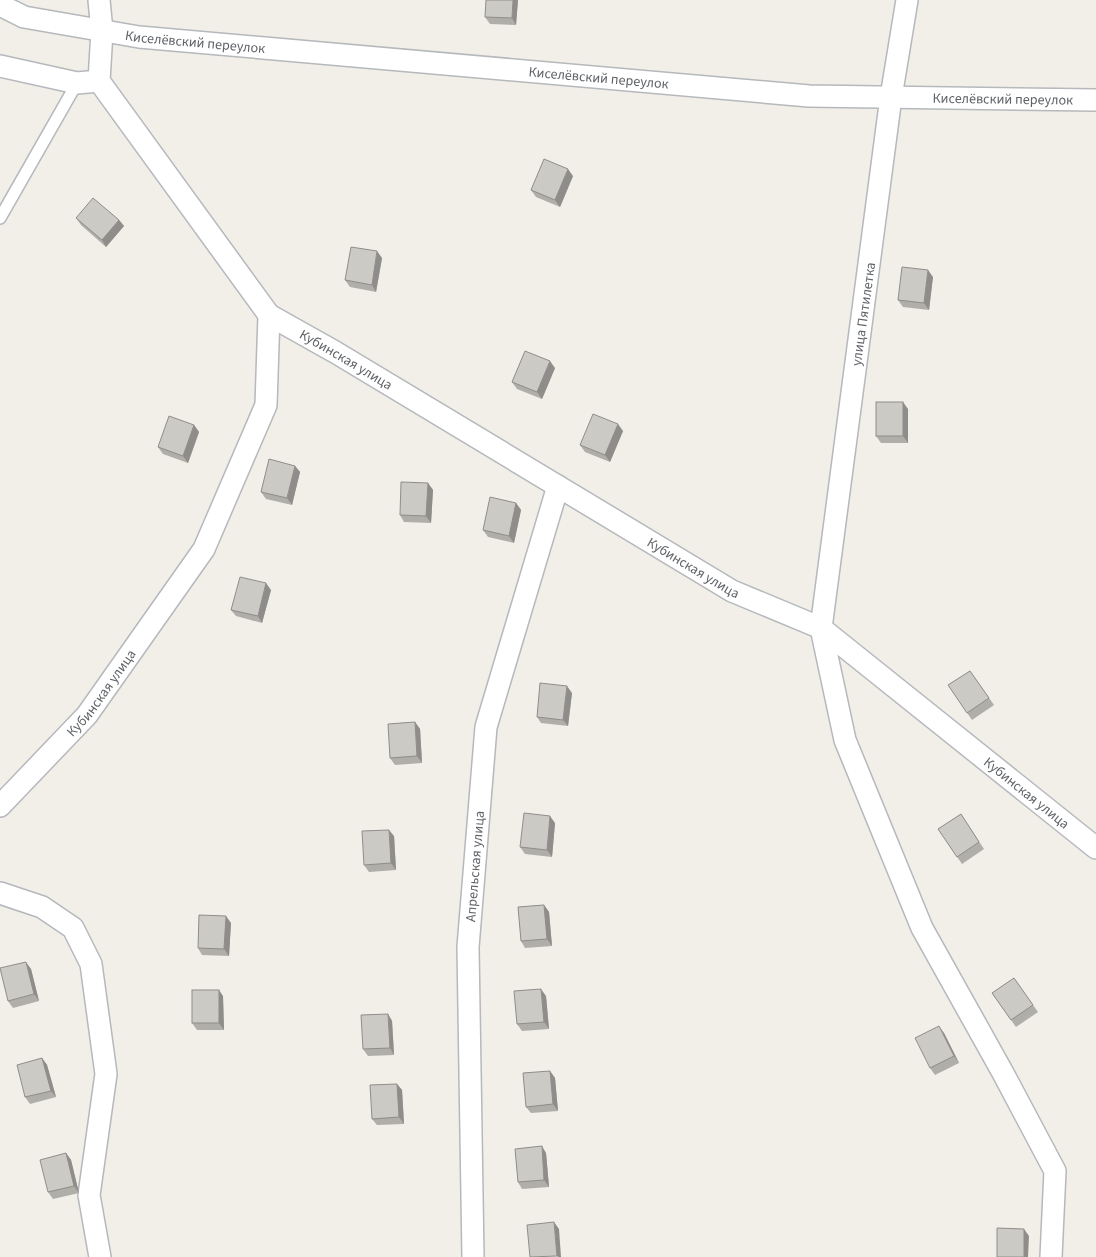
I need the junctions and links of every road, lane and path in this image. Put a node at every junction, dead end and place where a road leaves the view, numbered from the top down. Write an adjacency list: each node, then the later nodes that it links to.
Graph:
1 (99, 0): 4 (street)
2 (907, 0): 8 (street, улица Пятилетка)
3 (0, 5): 4 (street, Киселёвский переулок)
4 (102, 30): 6 (street); 8 (street, Киселёвский переулок)
5 (0, 66): 7 (street)
6 (100, 82): 7 (street); 11 (street, Кубинская улица)
7 (77, 83): 10 (lane)
8 (892, 97): 9 (street, Киселёвский переулок); 13 (street, улица Пятилетка)
9 (1096, 100)
10 (0, 218)
11 (269, 315): 12 (street, Кубинская улица); 14 (street, Кубинская улица)
12 (558, 486): 13 (street, Кубинская улица); 18 (street, Апрельская улица)
13 (821, 628): 15 (street, Кубинская улица); 19 (street, улица Пятилетка)
14 (0, 806)
15 (1096, 848)
16 (0, 893): 17 (street)
17 (100, 1257)
18 (473, 1257)
19 (1051, 1257)

